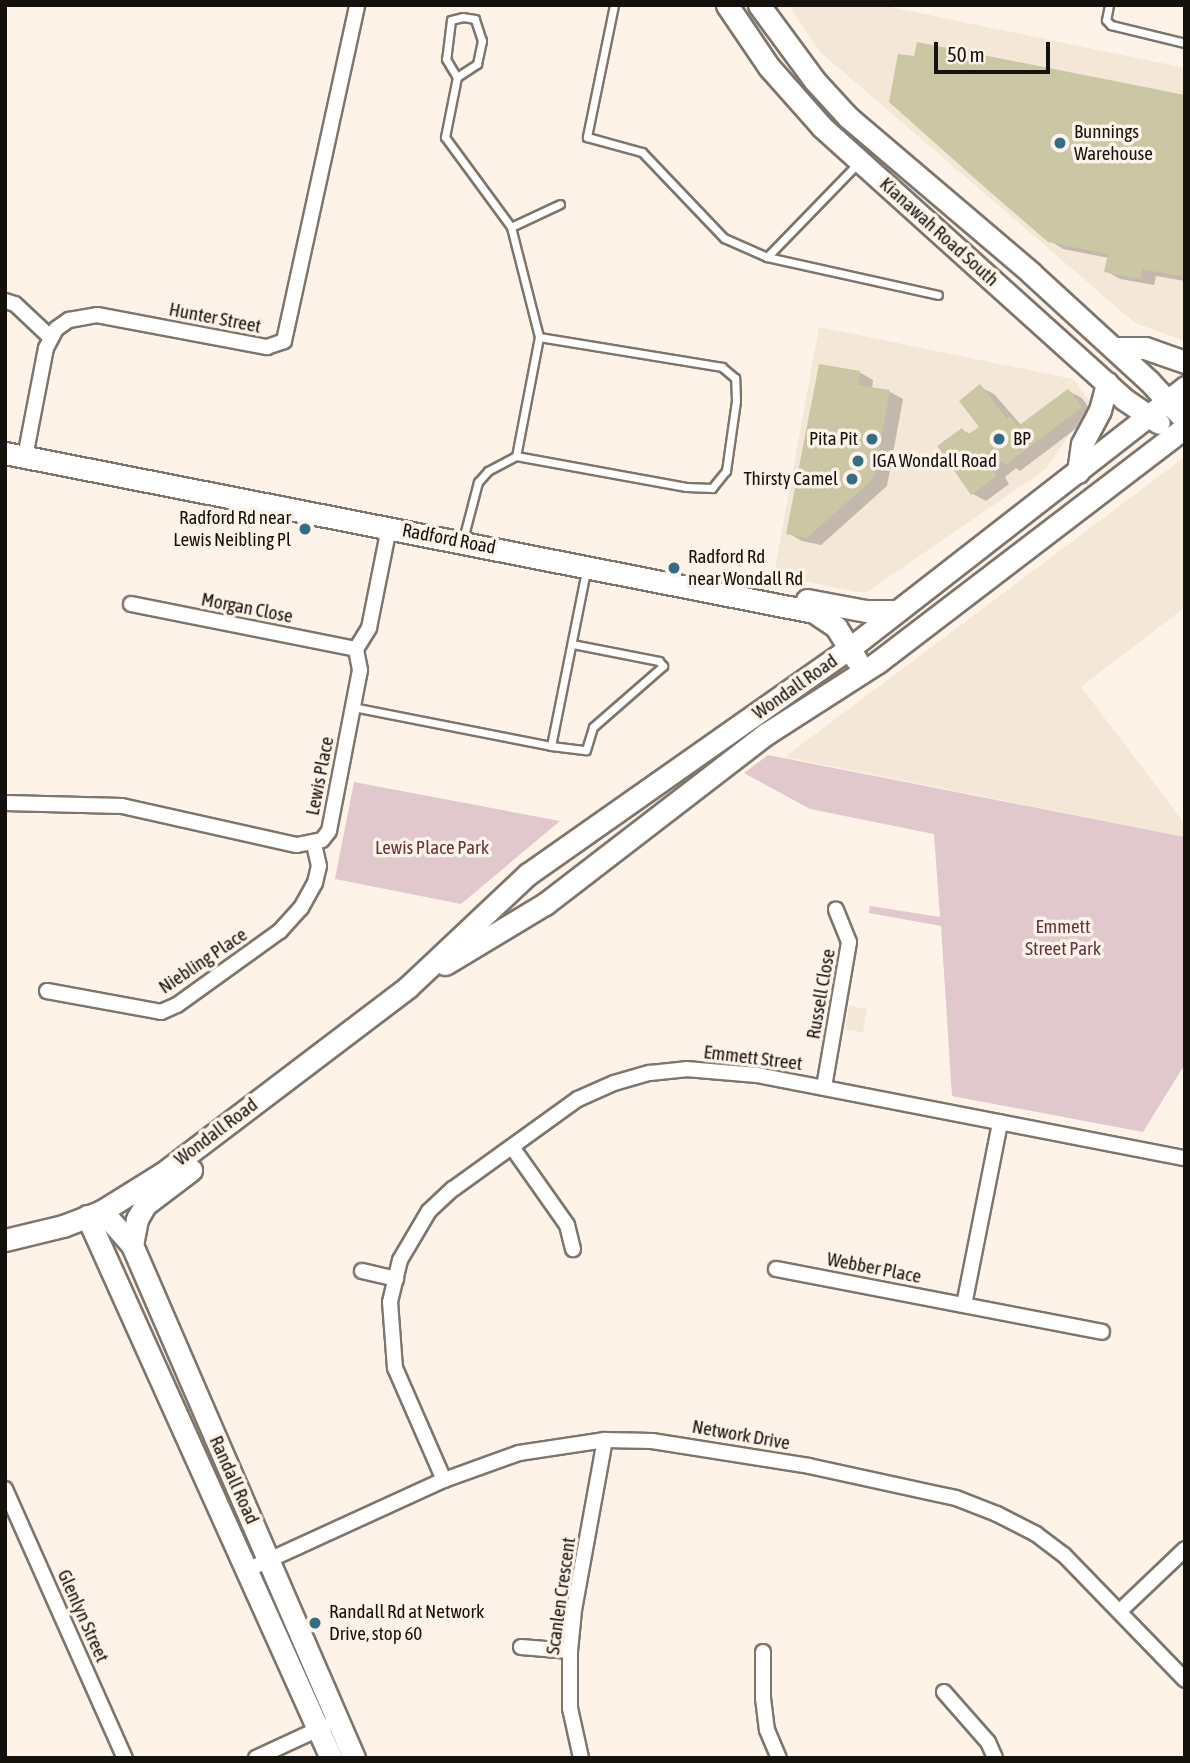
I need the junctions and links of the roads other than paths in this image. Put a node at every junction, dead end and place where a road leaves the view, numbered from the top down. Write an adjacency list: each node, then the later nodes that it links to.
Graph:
1 (357, 5): 14 (street, Hunter Street)
2 (614, 5): 11 (lane)
3 (727, 5): 8 (main road, Kianawah Road South)
4 (759, 5): 16 (main road, Kianawah Road South)
5 (1109, 5): 6 (lane)
6 (1185, 43)
7 (457, 77): 7 (lane); 10 (lane)
8 (859, 162): 11 (lane); 18 (main road, Kianawah Road South)
9 (561, 204): 10 (lane)
10 (511, 227): 15 (lane)
11 (767, 257): 12 (lane)
12 (938, 295)
13 (5, 301): 14 (street)
14 (50, 337): 23 (street)
15 (539, 337): 24 (lane); 24 (lane)
16 (1114, 348): 17 (main road); 20 (main road, Kianawah Road South)
17 (1185, 362)
18 (1107, 383): 21 (main road, Kianawah Road South); 25 (main road)
19 (1185, 387): 20 (main road, Wondall Road)
20 (1168, 401): 21 (main road, Wondall Road); 22 (main road, Kianawah Road South)
21 (1149, 417): 22 (main road, Kianawah Road South); 25 (main road, Wondall Road)
22 (1182, 427): 35 (main road, Wondall Road)
23 (15, 455): 26 (main road, Radford Road)
24 (516, 456): 27 (lane)
25 (1078, 472): 31 (main road, Wondall Road)
26 (389, 528): 27 (main road, Radford Road); 34 (street, Lewis Place)
27 (463, 542): 28 (main road, Radford Road)
28 (587, 566): 29 (main road, Radford Road); 32 (lane)
29 (769, 603): 31 (main road); 33 (main road, Radford Road)
30 (131, 604): 34 (street, Morgan Close)
31 (897, 611): 33 (main road, Wondall Road)
32 (572, 644): 37 (lane); 37 (lane)
33 (850, 648): 35 (main road, Radford Road); 40 (main road, Wondall Road)
34 (356, 649): 36 (street, Lewis Place)
35 (864, 671): 41 (main road, Wondall Road)
36 (353, 707): 37 (lane); 39 (street, Lewis Place)
37 (551, 746)
38 (5, 803): 39 (street, Lewis Place)
39 (314, 844): 44 (street, Niebling Place)
40 (523, 879): 41 (main road); 43 (main road, Wondall Road)
41 (545, 904): 43 (main road, Wondall Road)
42 (836, 909): 45 (street, Russell Close)
43 (408, 987): 47 (main road, Wondall Road)
44 (47, 991)
45 (824, 1087): 46 (street, Emmett Street); 48 (street, Emmett Street)
46 (1000, 1123): 49 (street, Emmett Street); 57 (street)
47 (223, 1128): 50 (main road, Wondall Road); 52 (main road)
48 (512, 1147): 53 (street); 56 (street, Emmett Street)
49 (1185, 1158)
50 (95, 1214): 51 (main road, Wondall Road); 52 (main road, Randall Road); 64 (main road, Randall Road)
51 (5, 1240)
52 (132, 1245): 63 (main road, Randall Road)
53 (573, 1249)
54 (776, 1269): 57 (street, Webber Place)
55 (362, 1271): 56 (street)
56 (396, 1279): 60 (street, Emmett Street)
57 (964, 1305): 58 (street, Webber Place)
58 (1102, 1332)
59 (605, 1440): 60 (street, Network Drive); 65 (street, Network Drive); 67 (street, Scanlen Crescent)
60 (444, 1480): 63 (street, Network Drive)
61 (5, 1489): 73 (street, Glenlyn Street)
62 (1185, 1549): 65 (street)
63 (269, 1560): 64 (street, Network Drive); 71 (main road, Randall Road)
64 (245, 1571): 72 (main road, Randall Road)
65 (1121, 1611): 69 (street, Network Drive)
66 (521, 1647): 67 (street)
67 (570, 1651): 77 (street, Scanlen Crescent)
68 (763, 1652): 78 (street)
69 (1185, 1680)
70 (944, 1692): 79 (street)
71 (338, 1720): 72 (street); 76 (main road, Randall Road)
72 (318, 1729): 74 (street); 75 (main road, Randall Road)
73 (125, 1758)
74 (257, 1758)
75 (331, 1758)
76 (354, 1758)
77 (581, 1758)
78 (779, 1758)
79 (995, 1758)

